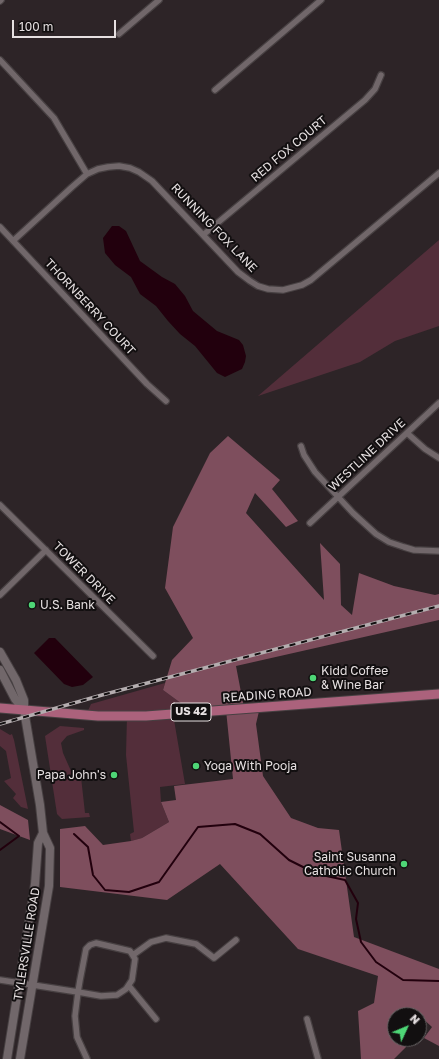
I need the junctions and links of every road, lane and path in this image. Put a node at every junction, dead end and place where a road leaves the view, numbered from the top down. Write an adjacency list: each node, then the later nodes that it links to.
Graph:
1 (159, 0): 3 (street)
2 (321, 0): 6 (street)
3 (119, 34)
4 (0, 60): 8 (street)
5 (382, 75): 10 (street, RED FOX COURT)
6 (215, 90)
7 (439, 173): 10 (street, RUNNING FOX LANE)
8 (87, 174): 10 (street, RUNNING FOX LANE); 11 (street, RUNNING FOX LANE)
9 (0, 227): 11 (street, THORNBERRY COURT)
10 (203, 235)
11 (13, 241): 12 (street, THORNBERRY COURT)
12 (166, 401)
13 (439, 403): 14 (street, WESTLINE DRIVE)
14 (407, 432): 16 (street); 17 (street, WESTLINE DRIVE)
15 (301, 446): 17 (street)
16 (439, 458)
17 (337, 497): 19 (street, WESTLINE DRIVE); 21 (street)
18 (0, 505): 20 (street, TOWER DRIVE)
19 (310, 523)
20 (46, 550): 22 (street); 24 (street, TOWER DRIVE)
21 (439, 551)
22 (0, 595)
23 (0, 652): 28 (main road, TYLERSVILLE ROAD)
24 (153, 656)
25 (0, 670): 28 (main road, TYLERSVILLE ROAD)
26 (439, 694): 28 (main road, READING ROAD / US 42)
27 (0, 708): 28 (main road, READING ROAD / US 42)
28 (24, 710): 29 (main road, TYLERSVILLE ROAD)
29 (43, 833): 33 (main road, TYLERSVILLE ROAD); 34 (main road, TYLERSVILLE ROAD)
30 (236, 940): 31 (street)
31 (133, 954): 35 (street); 36 (street)
32 (0, 980): 33 (street)
33 (20, 983): 34 (street); 39 (main road, TYLERSVILLE ROAD)
34 (32, 985): 36 (street); 40 (main road, TYLERSVILLE ROAD)
35 (129, 986): 36 (street); 37 (street)
36 (78, 992): 41 (street)
37 (156, 1019)
38 (307, 1019): 42 (street)
39 (7, 1059)
40 (20, 1059)
41 (87, 1059)
42 (318, 1059)

